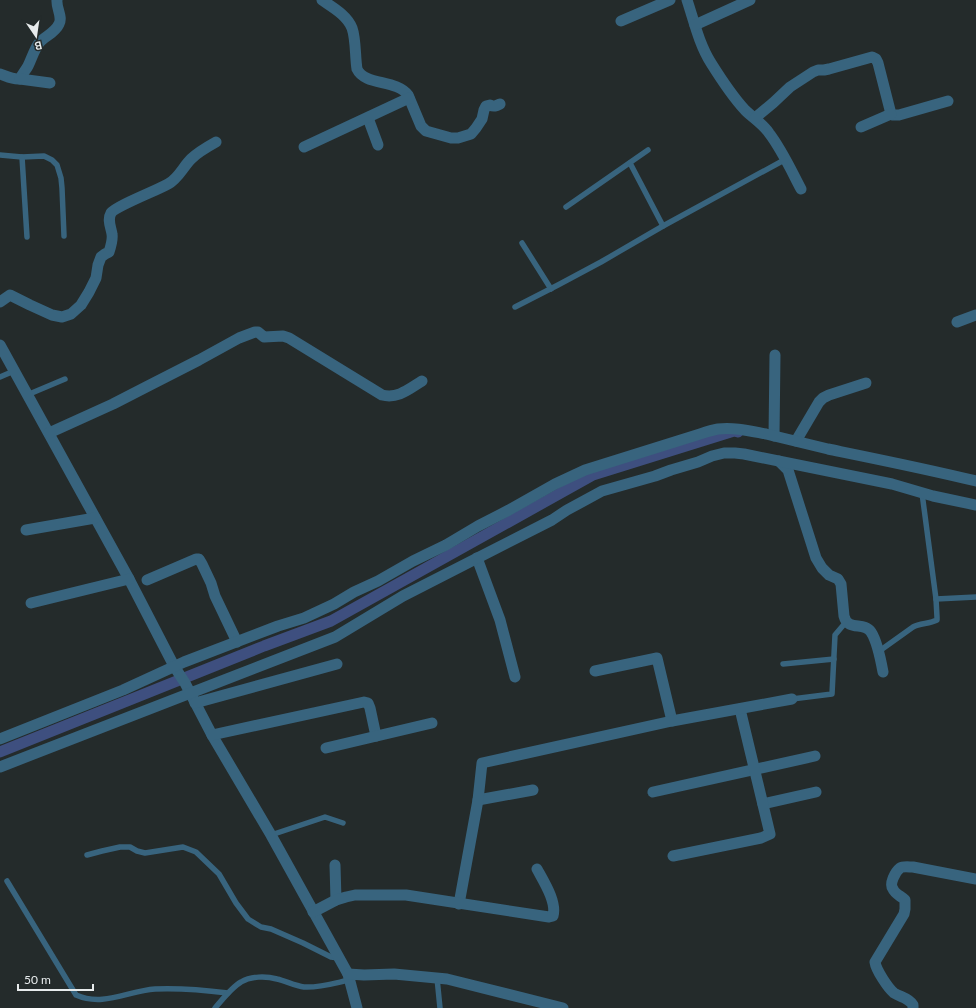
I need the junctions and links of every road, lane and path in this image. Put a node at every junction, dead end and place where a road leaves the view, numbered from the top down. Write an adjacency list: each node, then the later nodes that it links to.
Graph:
1 (57, 0): 9 (street)
2 (322, 0): 11 (street)
3 (670, 0): 6 (street)
4 (687, 0): 7 (street)
5 (750, 0): 7 (street)
6 (621, 21)
7 (695, 24): 16 (street)
8 (0, 74): 9 (street)
9 (20, 79): 10 (street)
10 (50, 83)
11 (410, 98): 13 (street); 15 (street)
12 (948, 101): 14 (street)
13 (500, 104)
14 (891, 114): 16 (street); 17 (street)
15 (368, 118): 19 (street); 20 (street)
16 (755, 118): 24 (street)
17 (861, 127)
18 (216, 142): 33 (street)
19 (378, 145)
20 (304, 147)
21 (648, 150): 25 (lane)
22 (0, 155): 23 (lane)
23 (22, 157): 29 (lane); 30 (lane)
24 (786, 159): 26 (street); 28 (lane)
25 (630, 163): 27 (lane); 28 (lane)
26 (801, 189)
27 (566, 207)
28 (663, 226): 32 (lane)
29 (64, 236)
30 (27, 237)
31 (522, 243): 32 (lane)
32 (551, 289): 34 (lane)
33 (0, 302)
34 (515, 307)
35 (976, 315): 36 (street)
36 (957, 322)
37 (0, 345): 39 (street)
38 (775, 355): 46 (street)
39 (14, 371): 40 (lane); 44 (street)
40 (0, 377)
41 (65, 379): 44 (lane)
42 (422, 381): 45 (street)
43 (866, 383): 47 (street)
44 (27, 395): 45 (street)
45 (48, 433): 52 (street)
46 (774, 436): 47 (street); 61 (street)
47 (796, 441): 49 (street)
48 (779, 461): 50 (street); 54 (street); 60 (street)
49 (976, 481)
50 (922, 493): 51 (street); 58 (lane)
51 (976, 505)
52 (95, 518): 53 (street); 55 (street)
53 (26, 530)
54 (477, 558): 69 (street); 70 (street)
55 (129, 579): 59 (street); 66 (street)
56 (147, 580): 61 (street)
57 (976, 598): 58 (lane)
58 (936, 599): 62 (lane)
59 (31, 603)
60 (846, 622): 62 (street); 63 (lane)
61 (237, 642): 66 (street)
62 (878, 652): 68 (street)
63 (834, 659): 65 (lane); 71 (lane)
64 (337, 664): 70 (street)
65 (783, 664)
66 (176, 668): 70 (street); 77 (street)
67 (595, 671): 73 (street)
68 (883, 672)
69 (515, 677)
70 (190, 693): 75 (street); 80 (street)
71 (792, 700): 72 (street)
72 (740, 709): 73 (street); 81 (street)
73 (672, 721): 85 (street)
74 (432, 723): 76 (street)
75 (212, 735): 76 (street); 88 (street)
76 (376, 736): 78 (street)
77 (0, 739)
78 (326, 748)
79 (815, 756): 81 (street)
80 (0, 767)
81 (755, 769): 83 (street); 86 (street)
82 (533, 790): 85 (street)
83 (653, 792)
84 (816, 792): 86 (street)
85 (478, 800): 96 (street)
86 (763, 804): 90 (street)
87 (343, 823): 88 (lane)
88 (271, 835): 97 (street)
89 (87, 855): 98 (lane)
90 (673, 856)
91 (335, 865): 95 (street)
92 (537, 869): 96 (street)
93 (976, 879): 106 (street)
94 (7, 881): 101 (lane)
95 (336, 900): 96 (street); 97 (street)
96 (459, 904)
97 (313, 912): 98 (street)
98 (339, 958): 99 (street)
99 (349, 977): 100 (street); 101 (lane); 103 (street)
100 (437, 978): 104 (lane); 105 (street)
101 (228, 993): 102 (lane)
102 (215, 1008)
103 (357, 1008)
104 (440, 1008)
105 (562, 1008)
106 (913, 1008)

